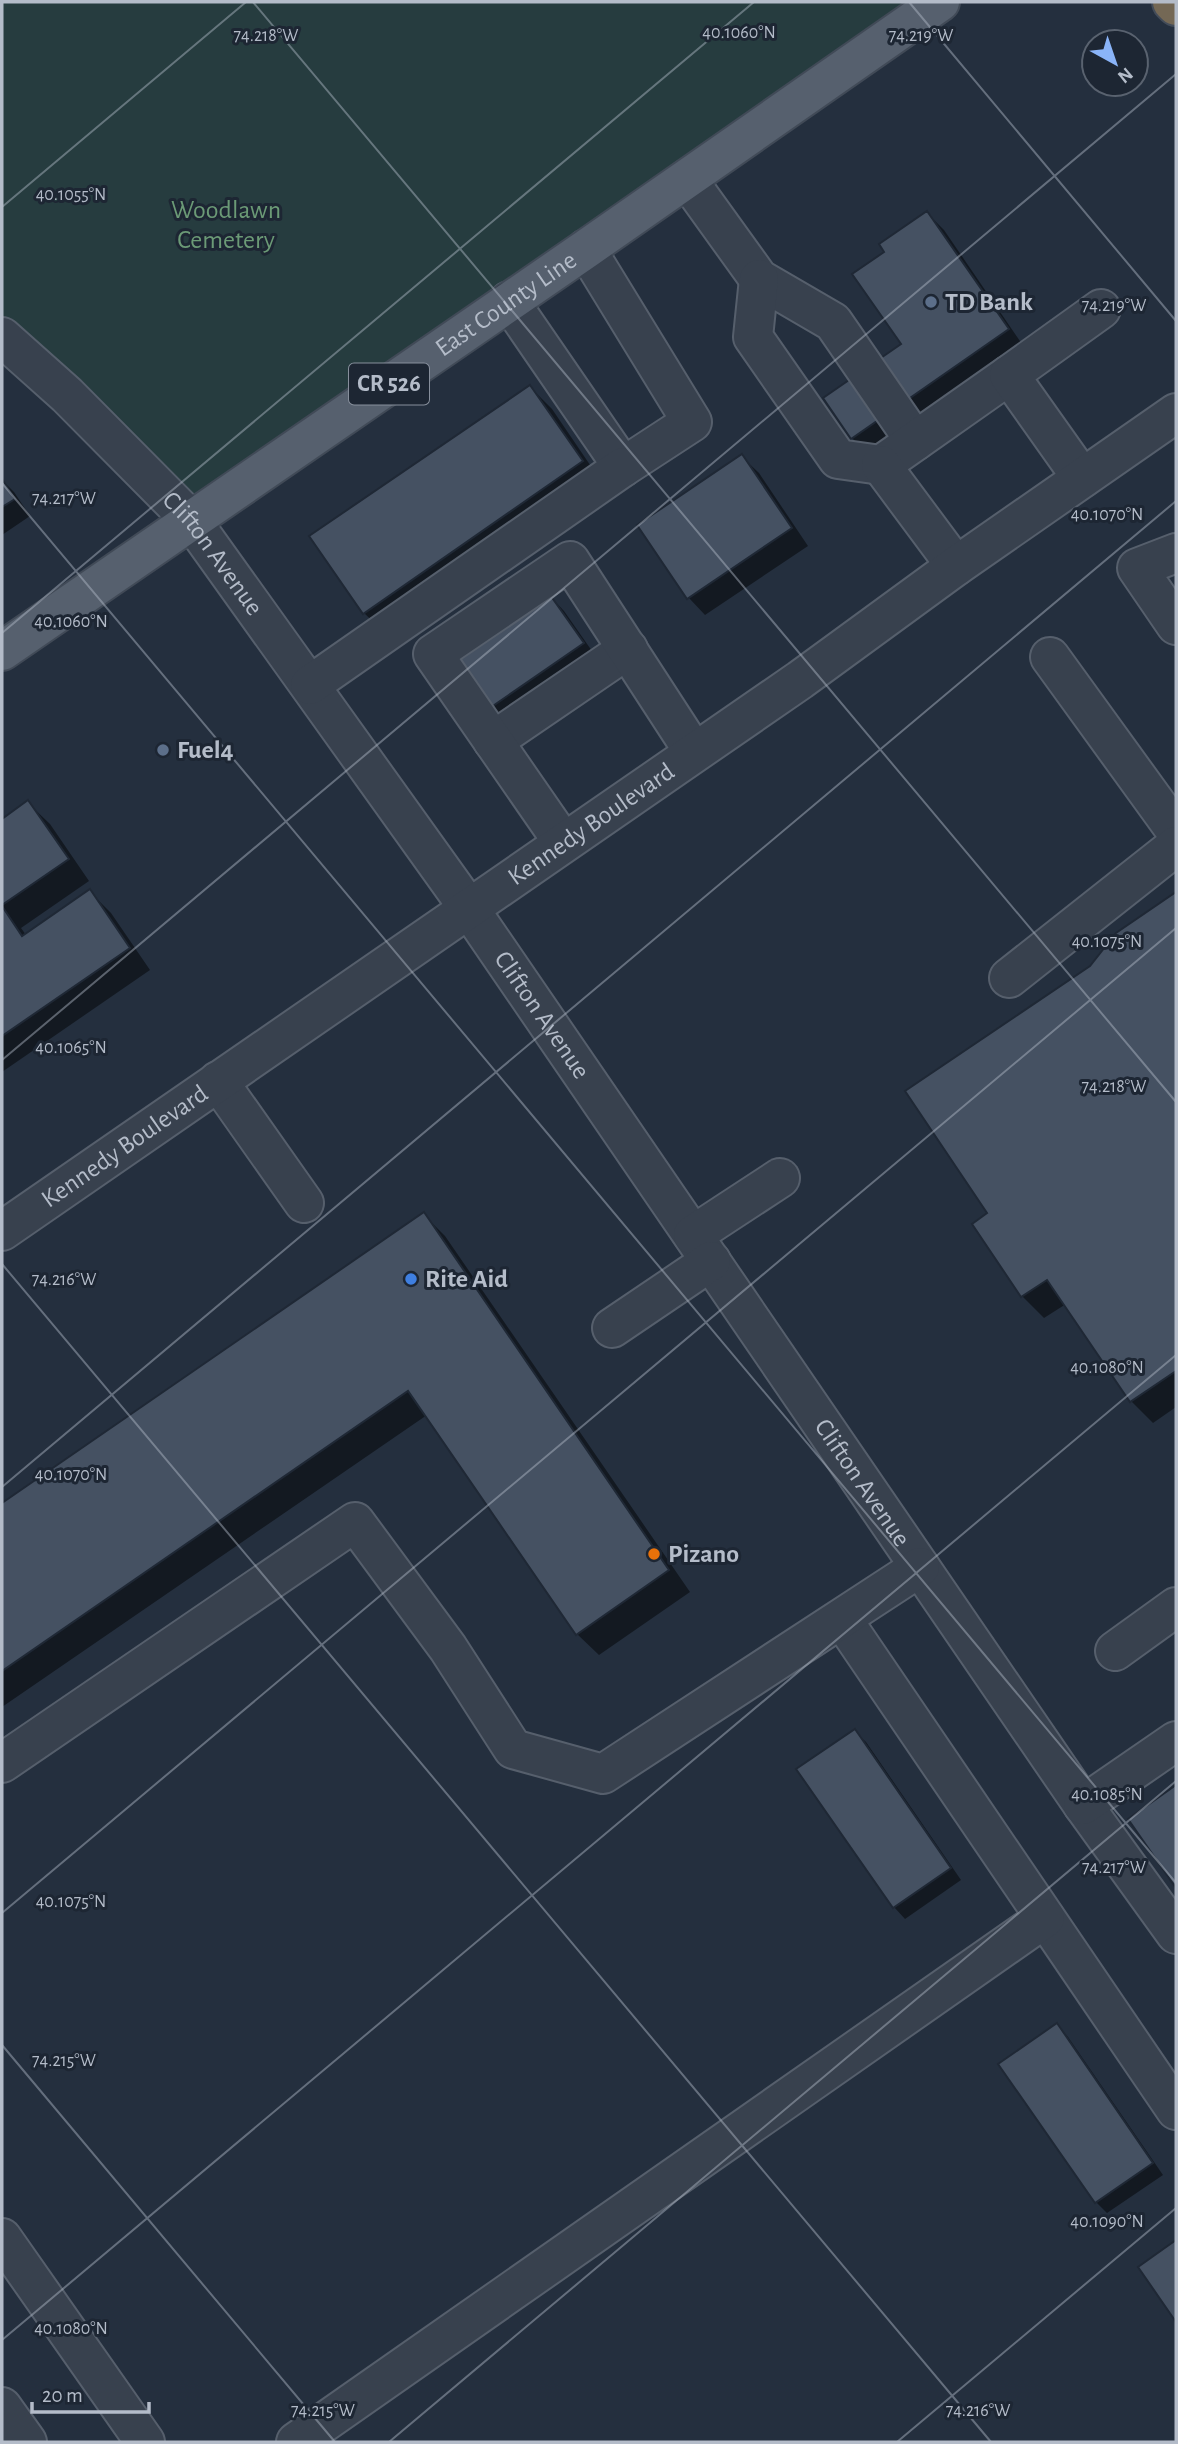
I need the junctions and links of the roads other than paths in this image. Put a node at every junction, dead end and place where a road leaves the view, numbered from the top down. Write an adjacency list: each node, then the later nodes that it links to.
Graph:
1 (940, 2): 4 (main road, East County Line / CR 526)
2 (1172, 2): 3 (highway)
3 (1176, 6)
4 (687, 179): 5 (main road, East County Line / CR 526); 6 (street)
5 (586, 248): 7 (main road, East County Line / CR 526); 14 (street)
6 (760, 279): 12 (street); 13 (street)
7 (509, 301): 14 (street); 16 (main road, East County Line / CR 526)
8 (1101, 309): 10 (street)
9 (2, 337): 16 (street, Clifton Avenue)
10 (1009, 375): 12 (street); 15 (street)
11 (1176, 414): 15 (street, Kennedy Boulevard)
12 (915, 441): 13 (street)
13 (881, 465): 18 (street)
14 (622, 467): 23 (street)
15 (1082, 478): 18 (street, Kennedy Boulevard)
16 (191, 520): 21 (main road, East County Line / CR 526); 23 (street, Clifton Avenue)
17 (1176, 553): 19 (street)
18 (956, 566): 25 (street, Kennedy Boulevard)
19 (1176, 625)
20 (628, 649): 24 (street); 24 (street); 25 (street)
21 (2, 651)
22 (1050, 657): 26 (street)
23 (310, 685): 29 (street, Clifton Avenue)
24 (493, 741): 27 (street)
25 (694, 752): 27 (street, Kennedy Boulevard)
26 (1176, 831)
27 (564, 842): 29 (street, Kennedy Boulevard)
28 (1176, 846): 30 (street)
29 (468, 907): 31 (street, Kennedy Boulevard); 35 (street, Clifton Avenue)
30 (1009, 978)
31 (218, 1081): 33 (street); 34 (street, Kennedy Boulevard)
32 (780, 1178): 35 (street)
33 (304, 1203)
34 (2, 1231)
35 (702, 1248): 36 (street); 37 (street, Clifton Avenue)
36 (612, 1328)
37 (920, 1567): 39 (street); 43 (street, Clifton Avenue)
38 (1176, 1607): 40 (street)
39 (842, 1619): 42 (street); 44 (street)
40 (1115, 1651)
41 (1176, 1741): 43 (street)
42 (2, 1763)
43 (1083, 1805): 45 (street, Clifton Avenue)
44 (1045, 1918): 46 (street); 51 (street)
45 (1176, 1934)
46 (1176, 2110)
47 (2, 2238): 50 (street)
48 (2, 2407): 49 (street)
49 (27, 2442)
50 (145, 2442)
51 (296, 2442)

